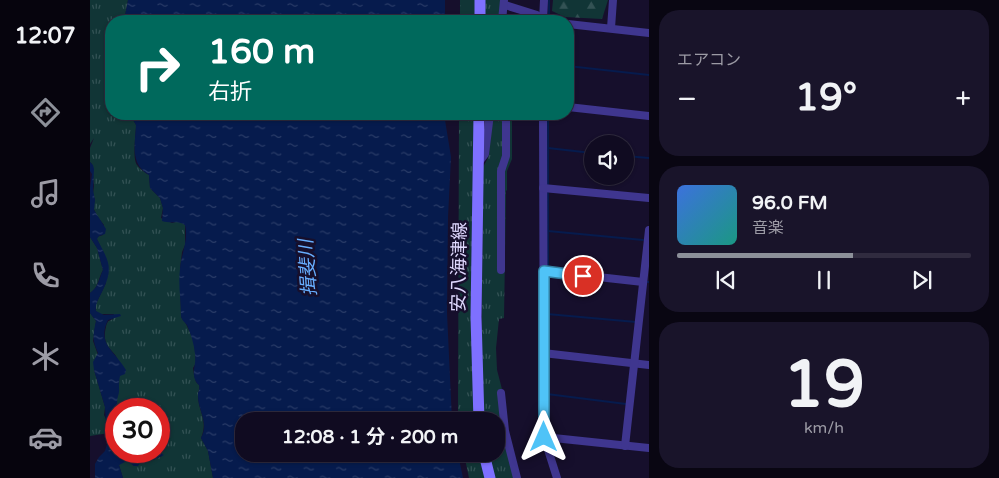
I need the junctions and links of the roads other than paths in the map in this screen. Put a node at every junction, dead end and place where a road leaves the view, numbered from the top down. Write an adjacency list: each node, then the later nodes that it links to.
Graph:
1 (480, 0): 5 (main road)
2 (544, 0): 7 (street)
3 (614, 0): 9 (street)
4 (506, 3): 6 (street)
5 (480, 15)
6 (536, 15)
7 (544, 15)
8 (574, 25): 9 (street)
9 (611, 28): 10 (street)
10 (649, 33)
11 (574, 108): 12 (street)
12 (649, 116)
13 (479, 120): 17 (main road, 安八海津線)
14 (489, 120): 17 (street)
15 (506, 120): 21 (street)
16 (543, 120): 18 (street)
17 (478, 162): 28 (main road, 安八海津線)
18 (543, 188): 19 (street); 22 (street)
19 (649, 198)
20 (649, 230): 23 (street)
21 (500, 270)
22 (544, 271): 23 (street); 24 (street)
23 (643, 282): 25 (street)
24 (543, 353): 25 (street); 29 (street)
25 (634, 364): 26 (street); 30 (street)
26 (649, 365)
27 (501, 393): 34 (street)
28 (479, 412)
29 (544, 437): 30 (street); 35 (street)
30 (625, 446): 31 (street)
31 (649, 448)
32 (486, 462): 33 (main road)
33 (490, 478)
34 (517, 478)
35 (557, 478)

